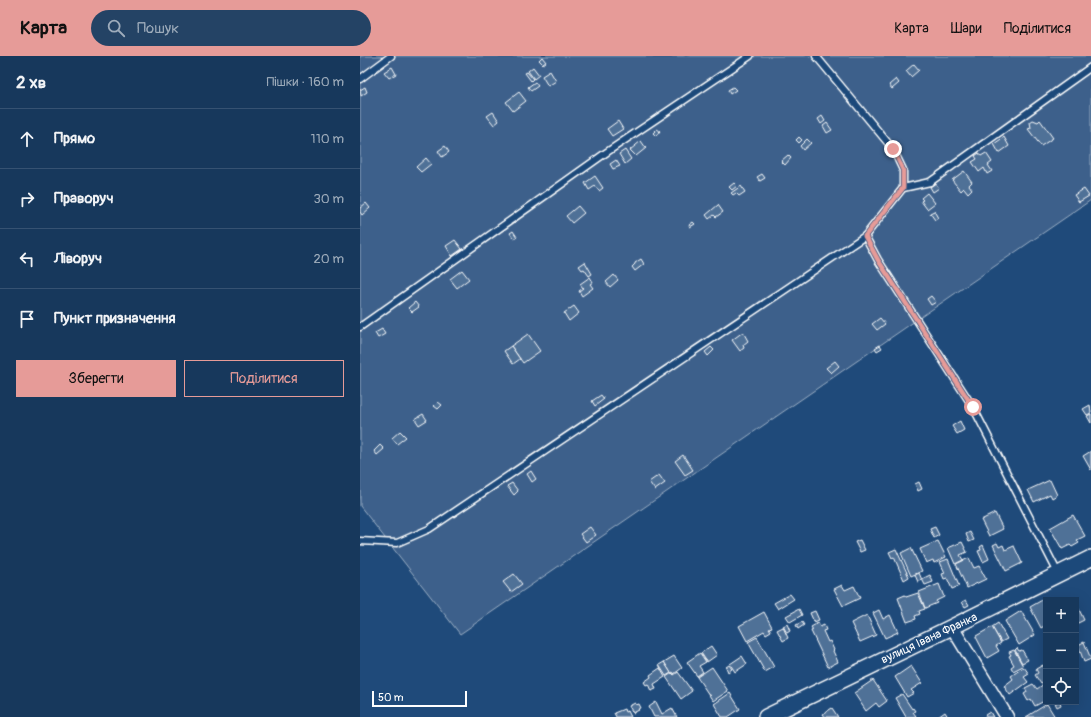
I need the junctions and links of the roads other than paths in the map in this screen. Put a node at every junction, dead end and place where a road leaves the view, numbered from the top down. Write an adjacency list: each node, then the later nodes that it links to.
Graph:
1 (391, 56): 5 (lane)
2 (750, 56): 8 (lane)
3 (816, 56): 6 (lane)
4 (1091, 67): 6 (lane)
5 (360, 78)
6 (903, 188): 7 (lane)
7 (865, 236): 9 (lane); 11 (lane)
8 (360, 327)
9 (360, 541)
10 (1091, 558): 11 (street, вулиця Івана Франка)
11 (1059, 575): 12 (street, вулиця Івана Франка)
12 (952, 627): 13 (street, вулиця Івана Франка); 14 (street)
13 (766, 717)
14 (1006, 717)

